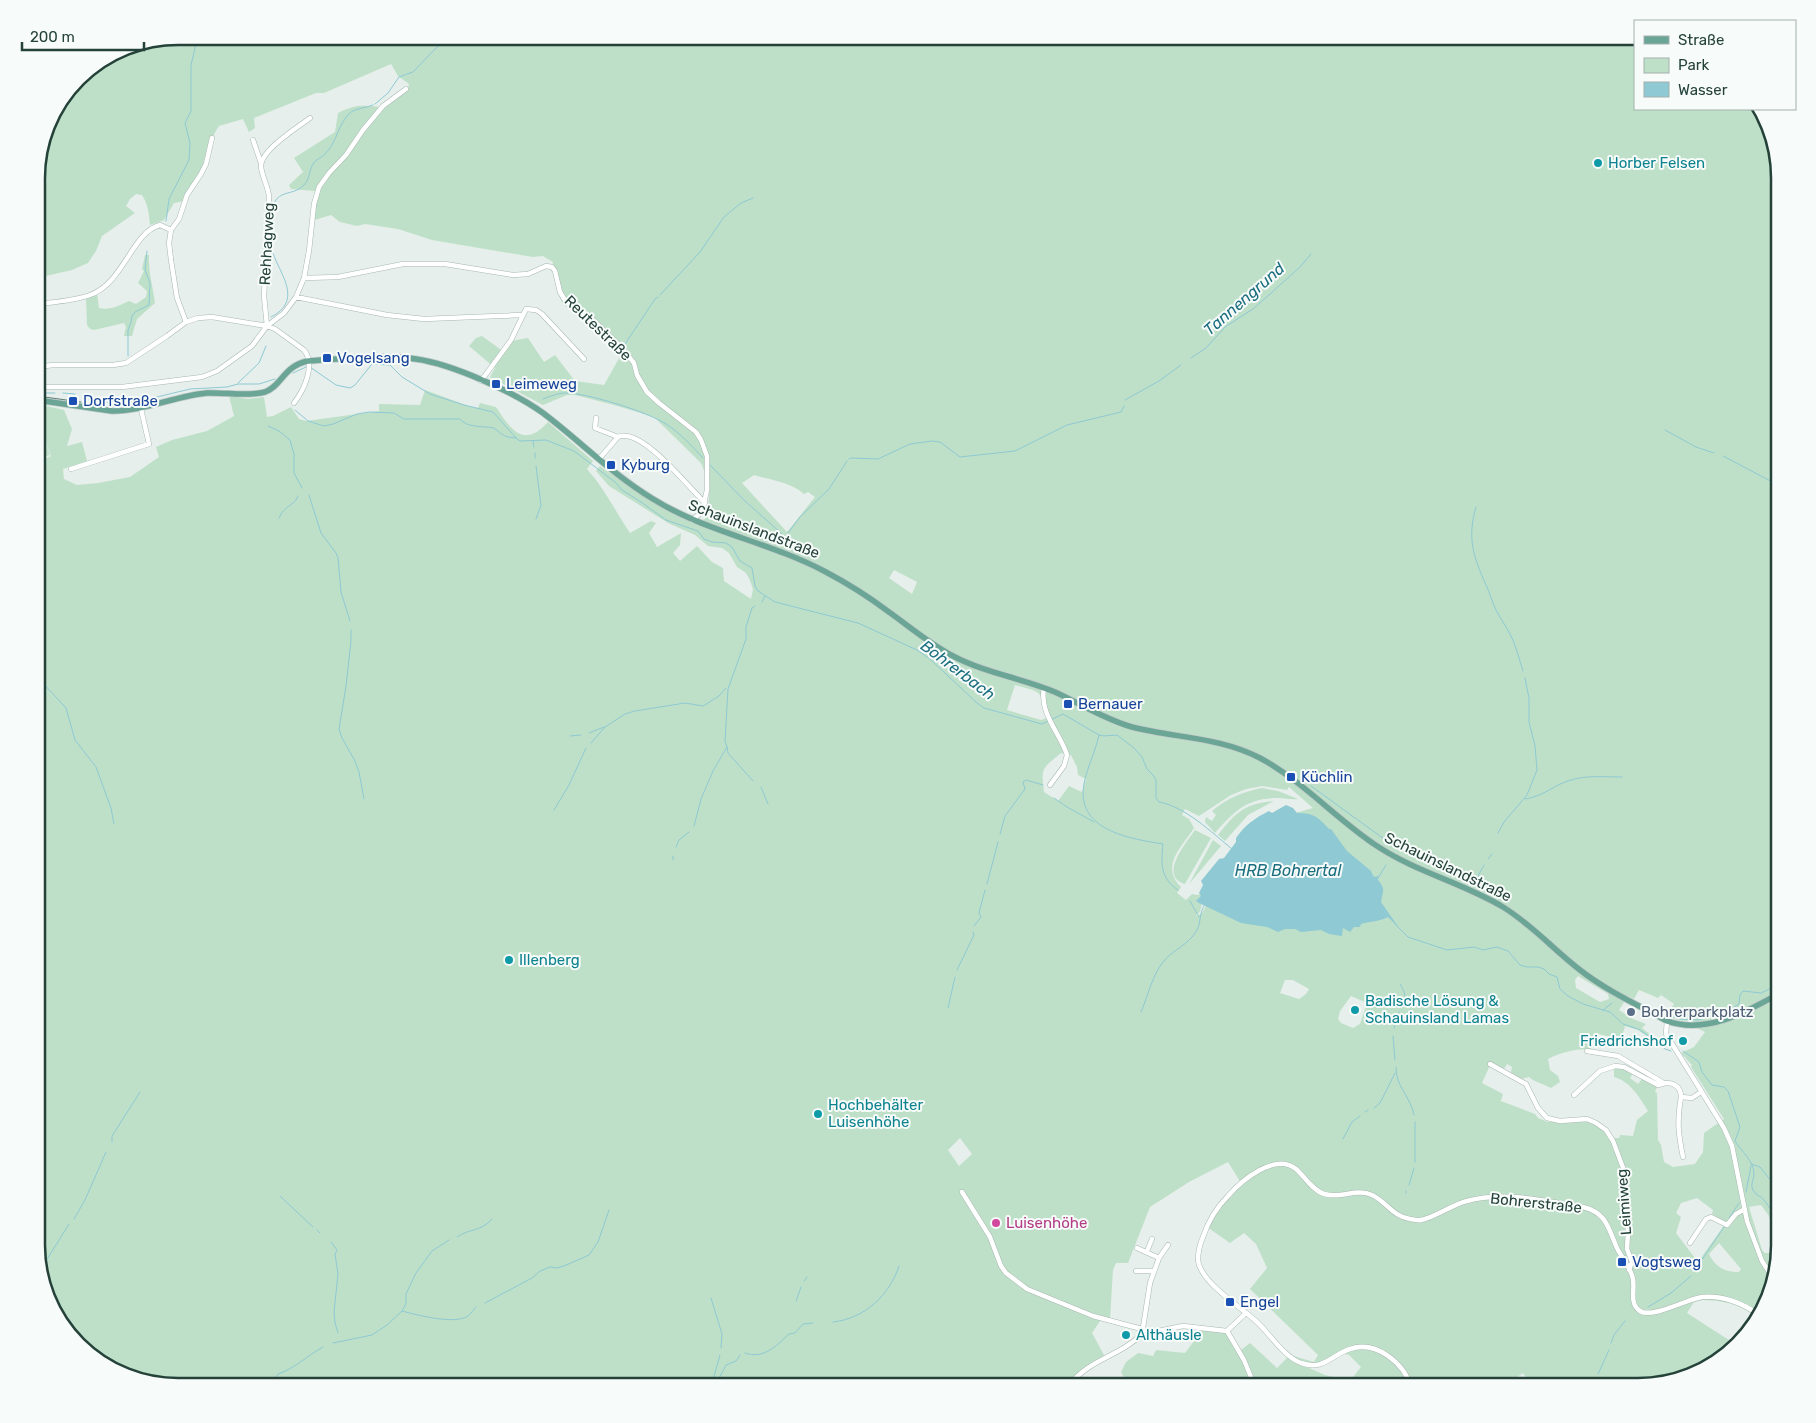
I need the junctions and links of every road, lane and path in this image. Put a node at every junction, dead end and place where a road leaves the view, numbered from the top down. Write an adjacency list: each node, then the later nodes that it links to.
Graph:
1 (406, 89): 7 (street)
2 (310, 118): 5 (street)
3 (212, 138): 6 (street)
4 (253, 140): 5 (street, Rehhagweg)
5 (261, 163): 12 (street, Rehhagweg)
6 (171, 230): 9 (street); 11 (street)
7 (304, 278): 8 (street); 25 (street, Reutestraße)
8 (296, 297): 10 (street); 12 (street)
9 (45, 303)
10 (522, 315): 13 (street); 16 (street)
11 (186, 322): 12 (street); 15 (street)
12 (267, 326): 14 (street); 17 (street)
13 (584, 359)
14 (308, 363): 16 (main road, Schauinslandstraße); 19 (street); 20 (main road, Schauinslandstraße)
15 (45, 366)
16 (481, 381): 23 (main road, Schauinslandstraße)
17 (45, 387)
18 (45, 401): 20 (main road, Schauinslandstraße)
19 (294, 403)
20 (140, 409): 24 (street)
21 (596, 418): 22 (street)
22 (618, 437): 23 (street); 25 (street)
23 (599, 460): 26 (main road, Schauinslandstraße)
24 (71, 469)
25 (705, 503): 26 (street)
26 (692, 520): 27 (main road, Schauinslandstraße)
27 (1044, 688): 28 (street); 30 (main road, Schauinslandstraße)
28 (1050, 785)
29 (1771, 998): 30 (main road, Schauinslandstraße)
30 (1667, 1021): 34 (street)
31 (1587, 1050): 33 (street)
32 (1490, 1064): 46 (street, Leimiweg)
33 (1662, 1084): 35 (street); 36 (street)
34 (1701, 1092): 36 (street); 39 (street)
35 (1574, 1095)
36 (1681, 1097): 37 (street)
37 (1683, 1157)
38 (962, 1192): 52 (street)
39 (1745, 1209): 41 (street); 47 (street)
40 (1152, 1239): 44 (street)
41 (1690, 1243)
42 (1168, 1245): 45 (street)
43 (1137, 1248): 44 (street)
44 (1147, 1251): 45 (street)
45 (1159, 1258): 49 (street)
46 (1629, 1270): 50 (street, Bohrerstraße); 51 (street, Bohrerstraße)
47 (1768, 1270)
48 (1136, 1271): 49 (street)
49 (1154, 1271): 52 (street)
50 (1753, 1311)
51 (1246, 1312): 53 (street); 56 (street)
52 (1143, 1329): 53 (street); 54 (street)
53 (1227, 1332): 55 (street)
54 (1077, 1378)
55 (1251, 1378)
56 (1409, 1378)

